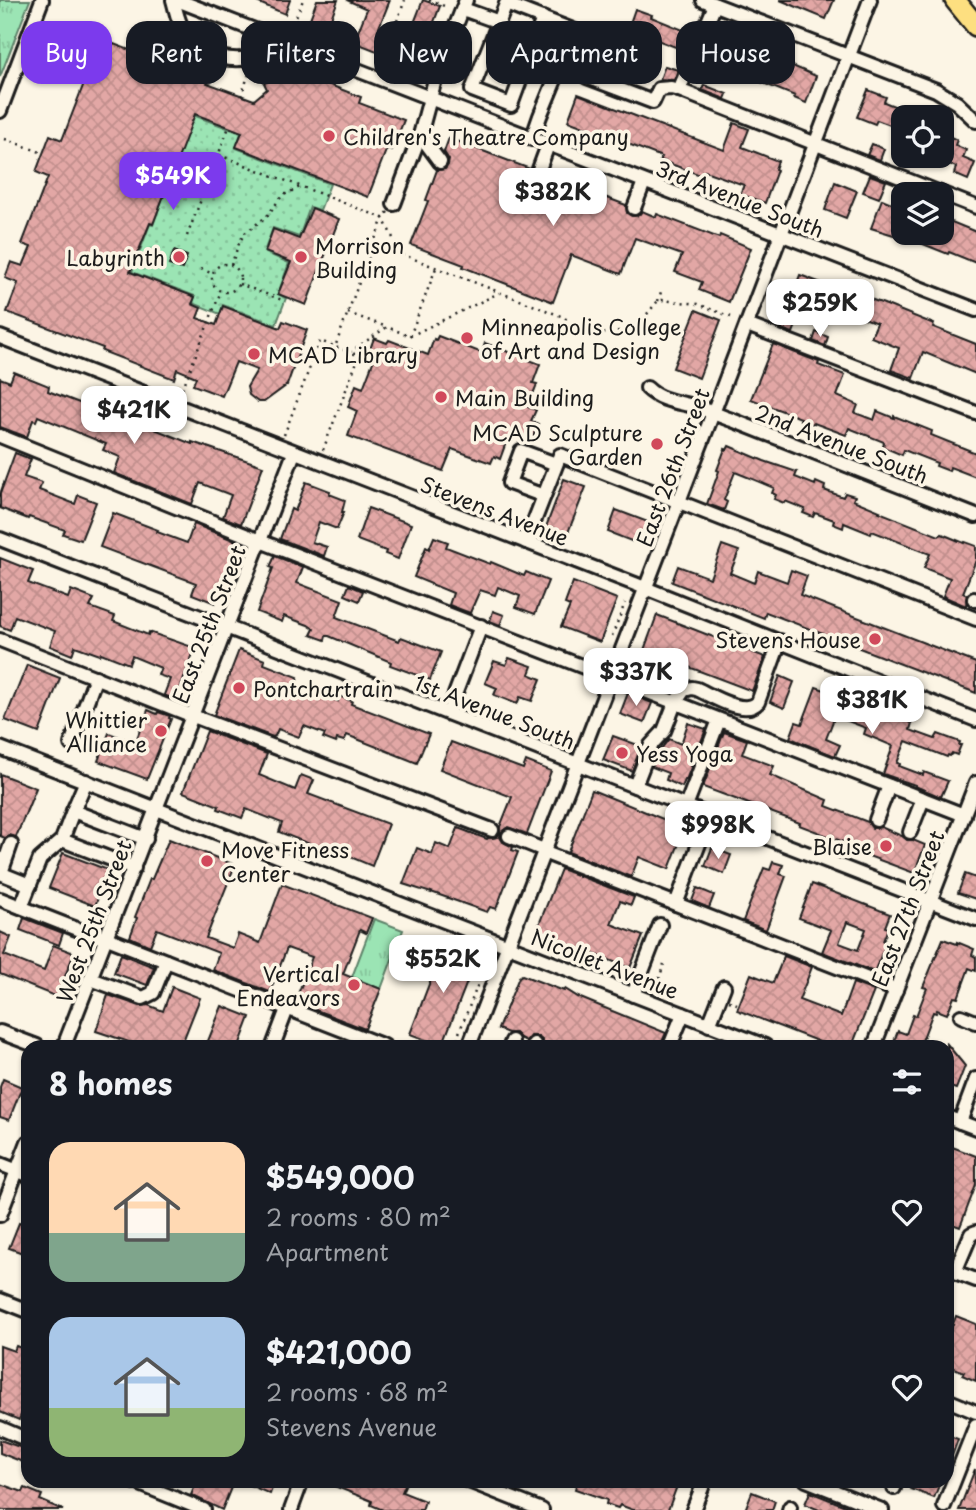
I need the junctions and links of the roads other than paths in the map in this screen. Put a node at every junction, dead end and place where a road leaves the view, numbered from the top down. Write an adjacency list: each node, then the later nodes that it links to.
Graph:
1 (42, 0): 21 (street)
2 (175, 0): 11 (street, 3rd Avenue South); 15 (street)
3 (870, 0): 14 (street, East 26th Street)
4 (955, 0): 12 (highway)
5 (709, 2): 14 (street); 19 (street)
6 (464, 4): 8 (street); 20 (street)
7 (543, 18): 9 (street); 10 (street); 24 (street)
8 (497, 21)
9 (499, 21)
10 (542, 21)
11 (241, 25)
12 (976, 26)
13 (486, 55): 17 (street)
14 (849, 55): 22 (street); 25 (street, East 26th Street)
15 (241, 59)
16 (360, 70): 20 (street, 3rd Avenue South)
17 (519, 84)
18 (605, 84): 19 (street)
19 (679, 90): 25 (street)
20 (430, 97): 23 (street); 24 (street, 3rd Avenue South)
21 (0, 111)
22 (976, 121)
23 (420, 135): 27 (street); 30 (street)
24 (532, 139): 26 (street, 3rd Avenue South)
25 (816, 144): 31 (street); 33 (street, East 26th Street)
26 (548, 145): 28 (street); 29 (street, 3rd Avenue South)
27 (440, 162)
28 (538, 172)
29 (644, 182): 32 (street); 33 (street, 3rd Avenue South)
30 (394, 204)
31 (976, 207)
32 (634, 208)
33 (782, 234): 34 (street, 3rd Avenue South); 35 (street, East 26th Street)
34 (976, 310)
35 (747, 326): 38 (street, East 26th Street); 39 (street)
36 (0, 337): 41 (street, Stevens Avenue)
37 (694, 406): 38 (street, 2nd Avenue South)
38 (713, 414): 44 (street, East 26th Street); 45 (street, 2nd Avenue South)
39 (976, 414)
40 (0, 436): 47 (street)
41 (294, 453): 47 (street, East 25th Street); 48 (street, Stevens Avenue)
42 (556, 464): 43 (street); 43 (street); 44 (street)
43 (544, 496): 48 (street)
44 (679, 501): 49 (street, East 26th Street); 50 (street)
45 (976, 516)
46 (0, 539): 52 (street, 1st Avenue South)
47 (260, 541): 51 (street); 52 (street, East 25th Street)
48 (526, 542): 49 (street, Stevens Avenue)
49 (646, 589): 54 (street, Stevens Avenue); 56 (street, East 26th Street)
50 (976, 619)
51 (481, 626): 56 (street); 58 (street)
52 (227, 628): 58 (street, 1st Avenue South); 59 (street, East 25th Street)
53 (0, 640): 55 (street)
54 (780, 641): 57 (street); 61 (street, Stevens Avenue)
55 (96, 677): 59 (street); 62 (street)
56 (611, 677): 57 (street); 64 (street, East 26th Street)
57 (675, 703): 60 (street); 67 (street)
58 (448, 713): 64 (street, 1st Avenue South)
59 (193, 716): 72 (street, East 25th Street); 76 (street)
60 (719, 720): 68 (street); 70 (street)
61 (976, 720)
62 (71, 744)
63 (0, 748): 65 (street, Nicollet Avenue)
64 (577, 764): 67 (street, 1st Avenue South); 82 (street, East 26th Street)
65 (86, 781): 72 (street, Nicollet Avenue); 73 (street)
66 (976, 783): 71 (street, East 27th Street)
67 (635, 786): 70 (street, 1st Avenue South)
68 (889, 786): 69 (street); 75 (street)
69 (923, 799): 71 (street); 77 (street)
70 (686, 806): 74 (street, 1st Avenue South)
71 (970, 808): 87 (street, East 27th Street)
72 (158, 809): 79 (street, West 25th Street); 93 (street, Nicollet Avenue)
73 (73, 811): 79 (street); 80 (street)
74 (710, 816): 87 (street, 1st Avenue South); 88 (street)
75 (876, 820)
76 (492, 830)
77 (910, 832)
78 (509, 836): 82 (street)
79 (146, 839): 83 (street, West 25th Street)
80 (62, 840): 83 (street); 85 (street)
81 (11, 845): 84 (street)
82 (544, 851): 88 (street); 93 (street, East 26th Street)
83 (134, 869): 92 (street, West 25th Street)
84 (0, 873): 85 (street)
85 (30, 885): 89 (street)
86 (0, 899): 89 (street)
87 (931, 901): 90 (street, 1st Avenue South); 97 (street, East 27th Street)
88 (676, 904): 97 (street)
89 (21, 907): 92 (street)
90 (976, 919)
91 (660, 925): 98 (street)
92 (107, 938): 94 (street); 95 (street, West 25th Street)
93 (508, 946): 98 (street, Nicollet Avenue); 109 (street, East 26th Street)
94 (166, 961): 95 (street); 99 (street)
95 (91, 979): 106 (street, West 25th Street)
96 (724, 987): 103 (street)
97 (896, 990): 112 (street, East 27th Street)
98 (633, 995): 100 (street, Nicollet Avenue)
99 (287, 1009): 107 (street); 108 (street)
100 (683, 1014): 103 (street, Nicollet Avenue); 110 (street)
101 (961, 1016): 102 (street)
102 (976, 1022)
103 (709, 1025): 111 (street, Nicollet Avenue)
104 (0, 1032): 105 (street)
105 (21, 1040)
106 (66, 1040)
107 (275, 1040)
108 (365, 1040)
109 (471, 1040)
110 (672, 1040)
111 (749, 1040)
112 (876, 1040)
113 (976, 1079): 115 (street)
114 (954, 1120): 115 (street)
115 (960, 1122): 116 (street)
116 (976, 1128)
117 (0, 1164): 118 (street)
118 (21, 1173)
119 (21, 1175): 120 (street)
120 (0, 1215)
121 (976, 1232): 122 (street)
122 (954, 1265)
123 (954, 1271): 124 (street)
124 (976, 1280)
125 (0, 1300): 126 (street)
126 (21, 1308)
127 (954, 1403): 128 (street)
128 (976, 1412)
129 (976, 1425): 132 (street)
130 (0, 1429): 131 (street)
131 (21, 1437)
132 (954, 1481)
133 (150, 1488): 140 (street)
134 (299, 1488): 141 (street)
135 (486, 1488): 142 (street)
136 (702, 1488): 143 (street)
137 (826, 1488): 144 (street)
138 (951, 1488): 139 (street)
139 (944, 1506)
140 (204, 1510)
141 (291, 1510)
142 (542, 1510)
143 (693, 1510)
144 (882, 1510)

